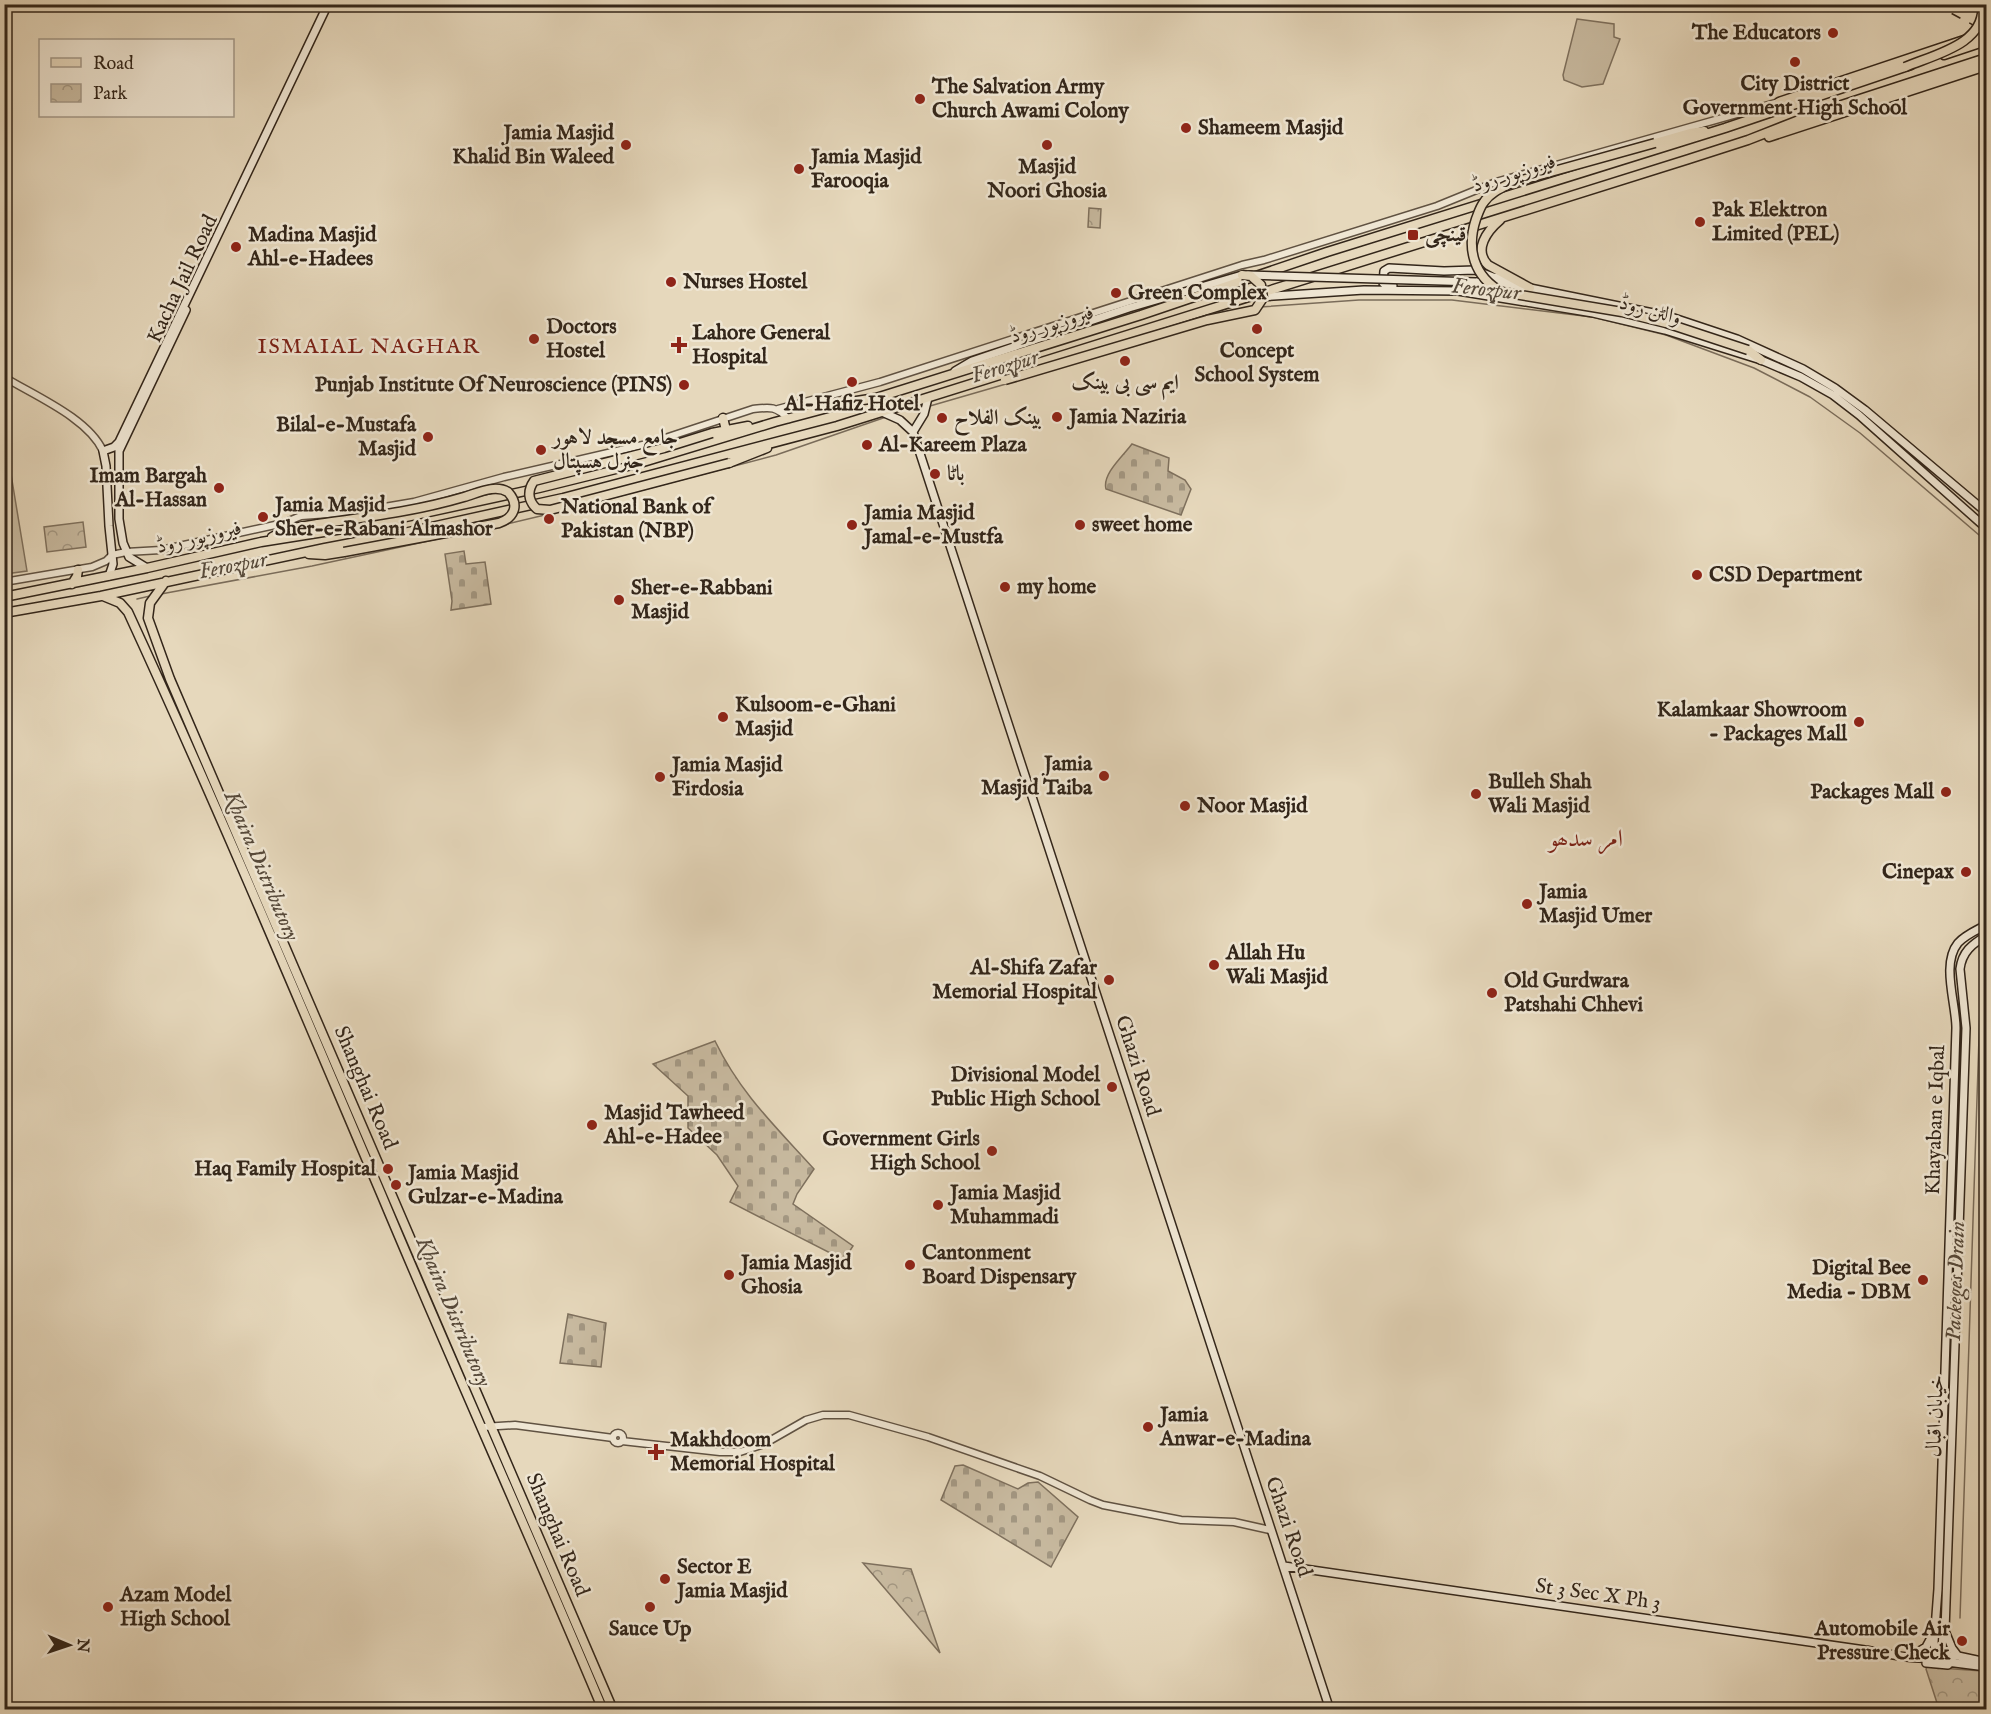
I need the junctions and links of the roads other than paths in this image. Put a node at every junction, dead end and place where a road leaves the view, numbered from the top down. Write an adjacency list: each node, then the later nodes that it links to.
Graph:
1 (328, 4): 30 (main road)
2 (333, 4): 34 (main road, Kacha Jail Road)
3 (1982, 4): 7 (main road, bridge)
4 (1984, 38): 7 (main road, فیروزپور روڈ, bridge); 8 (main road)
5 (1986, 58): 9 (main road)
6 (1986, 66): 9 (main road)
7 (1905, 68): 8 (main road, فیروزپور روڈ)
8 (1780, 106): 10 (main road, فیروزپور روڈ); 22 (street)
9 (1818, 117): 11 (main road, فیروزپور روڈ)
10 (1725, 129): 17 (main road, bridge); 19 (main road, فیروزپور روڈ)
11 (1503, 218): 13 (main road); 16 (main road, فیروزپور روڈ)
12 (1242, 275): 14 (main road, والٹن روڈ, bridge); 19 (main road, والٹن روڈ); 20 (main road, bridge)
13 (1516, 280): 14 (main road); 15 (main road)
14 (1530, 288): 31 (main road, والٹن روڈ)
15 (1442, 290): 16 (main road, والٹن روڈ); 17 (main road, والٹن روڈ)
16 (1248, 298): 20 (main road, فیروزپور روڈ)
17 (1761, 360): 32 (main road, والٹن روڈ)
18 (4, 378): 30 (street)
19 (943, 378): 25 (main road, فیروزپور روڈ)
20 (946, 393): 21 (main road, فیروزپور روڈ)
21 (928, 398): 23 (main road, فیروزپور روڈ); 28 (main road)
22 (777, 409): 24 (street); 25 (street)
23 (882, 412): 28 (main road); 29 (main road, فیروزپور روڈ)
24 (723, 418): 27 (main road); 34 (street)
25 (789, 419): 26 (main road, فیروزپور روڈ)
26 (775, 422): 27 (main road); 33 (main road, فیروزپور روڈ)
27 (726, 430): 29 (main road, bridge)
28 (913, 432): 51 (main road, Ghazi Road)
29 (788, 437): 35 (main road, فیروزپور روڈ)
30 (103, 451): 36 (main road)
31 (1986, 512)
32 (1986, 528)
33 (261, 542): 35 (main road, bridge); 37 (main road, فیروزپور روڈ)
34 (126, 552): 36 (street); 37 (main road)
35 (299, 554): 40 (main road, فیروزپور روڈ)
36 (112, 555): 38 (street); 39 (main road)
37 (147, 568): 39 (main road, فیروزپور روڈ)
38 (78, 570): 41 (street); 42 (main road)
39 (109, 576): 42 (main road, فیروزپور روڈ)
40 (166, 581): 44 (main road, فیروزپور روڈ); 50 (main road, Shanghai Road)
41 (4, 582)
42 (72, 584): 43 (main road, فیروزپور روڈ)
43 (4, 596)
44 (101, 596): 45 (main road, فیروزپور روڈ); 50 (main road, Shanghai Road)
45 (4, 615)
46 (1986, 925): 48 (main road, Khayaban e Iqbal)
47 (1986, 936): 49 (main road, خیابان اقبال)
48 (1946, 1336): 49 (main road); 54 (main road, Khayaban e Iqbal)
49 (1956, 1337): 53 (main road, خیابان اقبال)
50 (486, 1426): 51 (street); 62 (main road, Shanghai Road)
51 (1270, 1530): 52 (main road, Ghazi Road)
52 (1284, 1566): 55 (main road, St 3 Sec X Ph 3); 65 (main road, Ghazi Road)
53 (1946, 1630): 56 (main road, خیابان اقبال); 57 (main road)
54 (1935, 1631): 55 (main road); 56 (main road, Khayaban e Iqbal)
55 (1910, 1655): 56 (main road, St 3 Sec X Ph 3); 58 (main road, St 3 Sec X Ph 3)
56 (1939, 1655): 57 (main road); 58 (main road, St 3 Sec X Ph 3); 59 (main road)
57 (1958, 1656): 60 (main road)
58 (1921, 1659): 59 (main road)
59 (1952, 1662): 61 (main road)
60 (1986, 1662)
61 (1986, 1667)
62 (596, 1680): 63 (main road, Shanghai Road); 64 (main road, Shanghai Road)
63 (603, 1710)
64 (613, 1710)
65 (1330, 1710)

